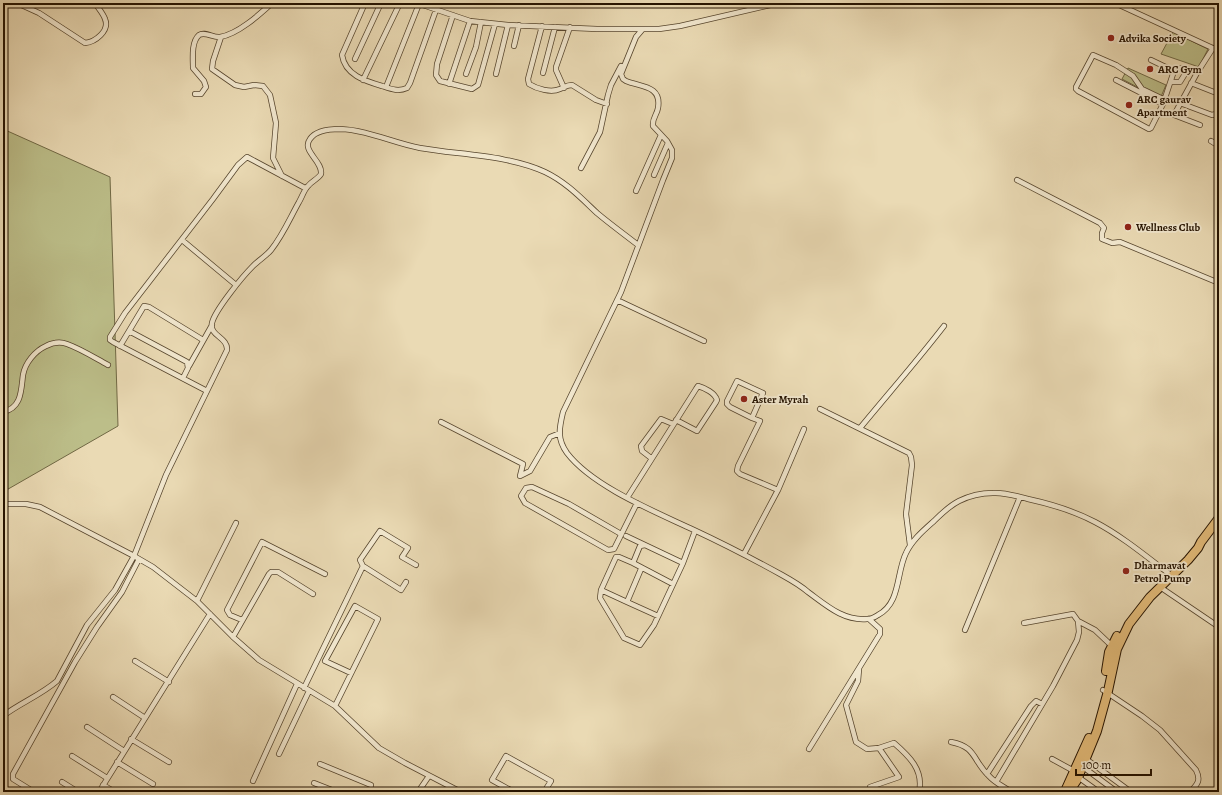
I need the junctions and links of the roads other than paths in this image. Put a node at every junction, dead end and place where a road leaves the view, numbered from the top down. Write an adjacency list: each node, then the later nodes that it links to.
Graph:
1 (17, 3): 2 (street)
2 (95, 3)
3 (272, 3): 21 (street)
4 (365, 3): 35 (street)
5 (381, 3): 25 (street)
6 (400, 3): 35 (street)
7 (418, 3): 10 (street); 40 (street)
8 (779, 3): 20 (street)
9 (1115, 3): 23 (street)
10 (436, 10): 11 (street); 40 (street)
11 (453, 15): 12 (street); 39 (street)
12 (470, 21): 13 (street); 39 (street)
13 (481, 22): 14 (street); 31 (street)
14 (495, 24): 15 (street); 39 (street)
15 (508, 25): 16 (street); 32 (street)
16 (519, 25): 17 (street); 22 (street)
17 (542, 26): 18 (street); 41 (street)
18 (555, 27): 19 (street); 29 (street)
19 (570, 28): 20 (street); 41 (street)
20 (639, 30): 33 (street); 34 (street)
21 (221, 37): 42 (street); 57 (street)
22 (514, 46)
23 (1213, 48): 24 (street); 30 (street)
24 (1219, 51)
25 (355, 59)
26 (1151, 60): 28 (street)
27 (1188, 69): 28 (street); 30 (street); 37 (street)
28 (1174, 70): 37 (street)
29 (543, 73)
30 (1198, 73): 38 (street)
31 (466, 74)
32 (496, 74)
33 (615, 77): 34 (street); 46 (street)
34 (624, 79): 50 (street)
35 (363, 80): 40 (street)
36 (1116, 80): 44 (street)
37 (1170, 82): 44 (street)
38 (1191, 83): 43 (street); 45 (street)
39 (449, 84)
40 (386, 87)
41 (564, 88): 46 (street)
42 (195, 94)
43 (1219, 94)
44 (1164, 102): 44 (street)
45 (1180, 103): 47 (street); 48 (street)
46 (607, 104): 55 (street)
47 (1219, 108)
48 (1200, 125)
49 (1219, 134): 51 (street)
50 (661, 135): 53 (street); 60 (street)
51 (1219, 139)
52 (1210, 142): 54 (street)
53 (668, 143): 56 (street); 62 (street)
54 (1219, 146)
55 (581, 168)
56 (654, 175)
57 (282, 176): 59 (street); 61 (street)
58 (1016, 180): 63 (street)
59 (308, 186): 62 (street); 64 (street)
60 (636, 191)
61 (182, 240): 64 (street); 71 (street)
62 (638, 245): 65 (street)
63 (1219, 284)
64 (236, 285): 66 (street)
65 (617, 300): 70 (street); 83 (street)
66 (212, 325): 69 (street); 75 (street)
67 (944, 326): 81 (street)
68 (129, 331): 69 (street); 71 (street); 73 (street)
69 (204, 340): 73 (street)
70 (704, 341)
71 (120, 346): 74 (street)
72 (108, 365): 77 (street)
73 (189, 366): 74 (street)
74 (183, 378): 75 (street)
75 (208, 391): 97 (street)
76 (820, 409): 81 (street)
77 (3, 412)
78 (752, 418): 78 (street); 85 (street)
79 (441, 422): 83 (street)
80 (674, 422): 80 (street); 84 (street); 84 (street)
81 (860, 428): 95 (street)
82 (804, 429): 85 (street)
83 (560, 433): 87 (street)
84 (651, 458): 87 (street)
85 (778, 490): 96 (street)
86 (1020, 497): 95 (street); 105 (street); 121 (street)
87 (628, 498): 88 (street)
88 (637, 502): 92 (street); 93 (street)
89 (3, 504): 97 (street)
90 (1219, 518): 105 (highway)
91 (236, 523): 111 (street)
92 (695, 531): 96 (street); 100 (street)
93 (624, 535): 93 (street); 94 (street)
94 (645, 545): 99 (street); 100 (street)
95 (910, 545): 115 (street)
96 (744, 554): 115 (street)
97 (134, 556): 98 (street); 135 (street)
98 (139, 559): 111 (street); 160 (street)
99 (633, 563): 103 (street); 109 (street)
100 (683, 563): 107 (street)
101 (416, 565): 102 (street)
102 (364, 566): 106 (street); 129 (street)
103 (641, 569): 107 (street); 112 (street)
104 (325, 574): 116 (street)
105 (1171, 574): 108 (highway); 119 (highway)
106 (406, 582)
107 (673, 584): 114 (street)
108 (1160, 587): 119 (highway); 120 (street)
109 (601, 590): 112 (street); 114 (street)
110 (313, 594): 116 (street)
111 (197, 602): 113 (street)
112 (627, 602): 114 (street)
113 (210, 614): 122 (street); 127 (street)
114 (658, 616)
115 (869, 619): 125 (street)
116 (242, 620): 122 (street)
117 (1078, 621): 118 (street); 123 (street); 133 (street)
118 (1024, 623)
119 (1125, 625): 123 (highway)
120 (1219, 627)
121 (965, 630)
122 (233, 637): 128 (street)
123 (1114, 648): 130 (highway)
124 (135, 660): 127 (street)
125 (859, 668): 140 (street); 141 (street)
126 (351, 673): 126 (street); 134 (street)
127 (169, 682): 136 (street)
128 (297, 684): 129 (street); 154 (street)
129 (304, 688): 131 (street)
130 (1106, 690): 148 (highway); 177 (street)
131 (309, 691): 134 (street); 143 (street)
132 (112, 696): 136 (street)
133 (1042, 704): 150 (street); 156 (street)
134 (335, 706): 152 (street)
135 (3, 716)
136 (145, 718): 138 (street)
137 (87, 727): 142 (street)
138 (131, 739): 142 (street); 147 (street)
139 (951, 742): 150 (street)
140 (879, 748): 170 (street); 171 (street)
141 (808, 749)
142 (124, 751): 146 (street)
143 (279, 754)
144 (72, 756): 153 (street)
145 (1052, 759): 151 (street)
146 (117, 762): 153 (street); 158 (street)
147 (170, 762)
148 (1083, 762): 151 (highway); 175 (street); 176 (street)
149 (320, 764): 165 (street)
150 (987, 774): 156 (street)
151 (1076, 774): 173 (highway); 174 (street)
152 (429, 776): 166 (street); 167 (street)
153 (107, 778): 159 (street)
154 (253, 781)
155 (62, 782): 161 (street)
156 (996, 782): 172 (street)
157 (314, 783): 164 (street)
158 (154, 784)
159 (103, 785): 162 (street); 163 (street)
160 (34, 792)
161 (78, 792)
162 (99, 792)
163 (115, 792)
164 (337, 792)
165 (369, 792)
166 (418, 792)
167 (461, 792)
168 (514, 792): 169 (street)
169 (544, 792)
170 (871, 792)
171 (919, 792)
172 (1012, 792)
173 (1068, 792)
174 (1100, 792)
175 (1117, 792)
176 (1131, 792)
177 (1190, 792)

